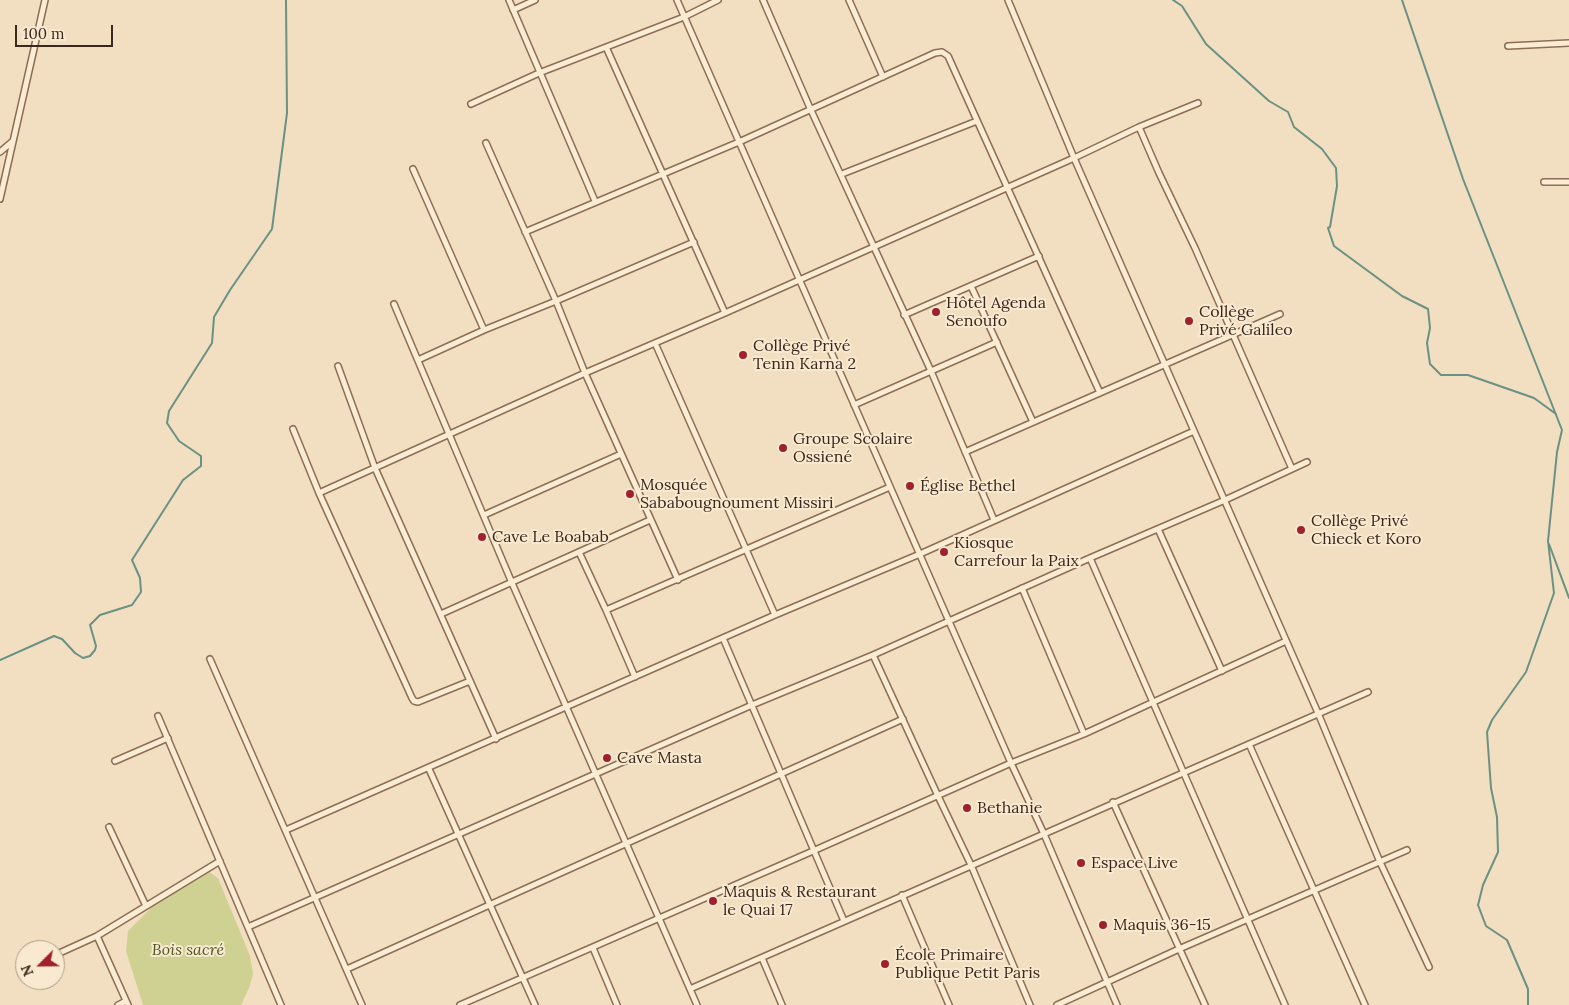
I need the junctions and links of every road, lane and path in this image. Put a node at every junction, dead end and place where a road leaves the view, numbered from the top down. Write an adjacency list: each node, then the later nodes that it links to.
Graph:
1 (45, 0): 21 (street)
2 (508, 0): 9 (street)
3 (535, 0): 9 (street)
4 (677, 0): 10 (street)
5 (718, 0): 10 (street)
6 (763, 0): 18 (street)
7 (849, 0): 15 (street)
8 (1008, 0): 25 (street)
9 (513, 10): 14 (street)
10 (684, 17): 13 (street); 22 (street)
11 (1569, 43): 12 (street)
12 (1508, 46)
13 (606, 47): 14 (street); 27 (street)
14 (539, 73): 17 (street); 33 (street)
15 (883, 77): 18 (street); 19 (street)
16 (1198, 103): 20 (street)
17 (471, 104)
18 (810, 108): 22 (street); 28 (street)
19 (977, 121): 28 (street); 31 (street)
20 (1139, 127): 25 (street); 46 (street)
21 (13, 141): 24 (street); 32 (street)
22 (739, 142): 27 (street); 38 (street)
23 (486, 143): 34 (street)
24 (0, 152)
25 (1074, 158): 31 (street); 50 (street)
26 (413, 169): 45 (street)
27 (663, 173): 33 (street); 35 (street)
28 (842, 174): 36 (street)
29 (1544, 182): 30 (street)
30 (1569, 182)
31 (1008, 186): 36 (street); 37 (street)
32 (0, 199)
33 (596, 202): 34 (street)
34 (525, 232): 40 (street)
35 (694, 242): 40 (street); 42 (street)
36 (873, 247): 38 (street); 44 (street)
37 (1039, 256): 39 (street); 54 (street)
38 (799, 280): 42 (street); 55 (street)
39 (971, 286): 44 (street); 47 (street)
40 (556, 301): 45 (street); 53 (street)
41 (394, 304): 49 (street)
42 (725, 313): 48 (street)
43 (1280, 314): 46 (street)
44 (904, 315): 52 (street)
45 (484, 330): 49 (street)
46 (1232, 334): 50 (street); 64 (street)
47 (997, 342): 52 (street); 56 (street)
48 (655, 343): 53 (street); 72 (street)
49 (418, 360): 59 (street)
50 (1164, 364): 54 (street); 58 (street)
51 (338, 366): 63 (street)
52 (931, 371): 55 (street); 60 (street)
53 (585, 373): 59 (street); 61 (street)
54 (1100, 393): 56 (street)
55 (854, 405): 65 (street)
56 (1033, 422): 60 (street)
57 (293, 429): 66 (street)
58 (1194, 431): 67 (street); 70 (street)
59 (450, 435): 63 (street); 68 (street)
60 (965, 452): 70 (street)
61 (621, 454): 68 (street); 69 (street)
62 (1307, 462): 64 (street)
63 (375, 468): 66 (street); 80 (street)
64 (1292, 469): 67 (street)
65 (890, 487): 72 (street); 74 (street)
66 (319, 493): 89 (street)
67 (1225, 500): 71 (street); 84 (street)
68 (484, 515): 77 (street)
69 (650, 520): 73 (street); 76 (street)
70 (994, 520): 74 (street)
71 (1158, 529): 75 (street); 87 (street)
72 (746, 548): 76 (street); 81 (street)
73 (579, 552): 77 (street); 79 (street)
74 (920, 554): 81 (street); 82 (street)
75 (1090, 558): 78 (street); 91 (street)
76 (678, 580): 79 (street)
77 (512, 583): 80 (street); 93 (street)
78 (1022, 588): 82 (street); 97 (street)
79 (606, 610): 88 (street)
80 (441, 614): 89 (street)
81 (775, 615): 83 (street)
82 (949, 621): 85 (street); 102 (street)
83 (723, 638): 88 (street); 92 (street)
84 (1286, 641): 87 (street); 94 (street)
85 (873, 654): 92 (street); 96 (street)
86 (210, 659): 110 (street)
87 (1222, 671): 91 (street)
88 (635, 677): 93 (street)
89 (470, 681): 99 (street)
90 (1368, 692): 94 (street)
91 (1152, 702): 97 (street); 104 (street)
92 (752, 706): 105 (street); 106 (street)
93 (567, 708): 99 (street); 106 (street)
94 (1318, 713): 100 (street); 117 (street)
95 (158, 716): 98 (street)
96 (903, 719): 105 (street); 107 (street)
97 (1084, 734): 102 (street)
98 (168, 738): 101 (street); 116 (street)
99 (496, 739): 103 (street)
100 (1249, 744): 104 (street); 119 (street)
101 (115, 761)
102 (1011, 763): 107 (street); 112 (street)
103 (429, 769): 110 (street); 111 (street)
104 (1184, 773): 108 (street); 125 (street)
105 (780, 774): 113 (street); 115 (street)
106 (597, 775): 111 (street); 113 (street)
107 (938, 796): 115 (street); 118 (street)
108 (1113, 802): 112 (street); 130 (street)
109 (109, 828): 123 (street)
110 (286, 830): 121 (street)
111 (458, 834): 121 (street); 122 (street)
112 (1044, 834): 118 (street); 136 (street)
113 (627, 843): 122 (street); 124 (street)
114 (1407, 850): 117 (street)
115 (813, 851): 124 (street); 126 (street)
116 (220, 861): 123 (street); 127 (street)
117 (1380, 862): 119 (street); 133 (street)
118 (971, 865): 120 (street); 148 (street)
119 (1314, 891): 125 (street); 153 (street)
120 (902, 895): 126 (street); 147 (street)
121 (316, 898): 127 (street); 134 (street)
122 (489, 903): 134 (street); 135 (street)
123 (146, 906): 128 (street)
124 (660, 919): 129 (street); 137 (street)
125 (1248, 919): 130 (street); 152 (street)
126 (844, 921): 132 (street)
127 (248, 927): 140 (street)
128 (97, 936): 131 (street); 138 (street)
129 (593, 948): 135 (street); 144 (street)
130 (1179, 949): 136 (street); 151 (street)
131 (65, 950)
132 (762, 958): 137 (street); 146 (street)
133 (1429, 967)
134 (346, 969): 141 (street)
135 (523, 977): 142 (street); 143 (street)
136 (1108, 983): 149 (street); 150 (street)
137 (690, 989): 145 (street)
138 (127, 1003): 139 (street)
139 (118, 1005)
140 (281, 1005)
141 (362, 1005)
142 (460, 1005)
143 (535, 1005)
144 (618, 1005)
145 (697, 1005)
146 (782, 1005)
147 (949, 1005)
148 (1030, 1005)
149 (1057, 1005)
150 (1117, 1005)
151 (1205, 1005)
152 (1285, 1005)
153 (1365, 1005)

